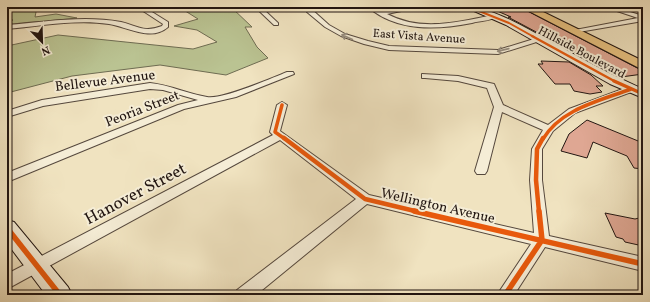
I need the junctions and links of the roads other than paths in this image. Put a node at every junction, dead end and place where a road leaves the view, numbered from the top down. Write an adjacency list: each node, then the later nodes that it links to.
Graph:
1 (140, 7): 14 (street)
2 (258, 7): 13 (street)
3 (306, 7): 16 (street, East Vista Avenue, one-way to 3)
4 (371, 7): 10 (street)
5 (417, 7): 10 (street)
6 (469, 7): 11 (main road, Hillside Boulevard)
7 (526, 7): 15 (main road)
8 (537, 7): 15 (main road)
9 (608, 7): 12 (street)
10 (382, 13): 11 (street)
11 (493, 17): 16 (main road, Hillside Boulevard)
12 (643, 18): 15 (street)
13 (276, 24)
14 (7, 27)
15 (580, 31): 17 (main road); 18 (main road)
16 (540, 40): 21 (main road, Hillside Boulevard)
17 (643, 59)
18 (643, 66)
19 (290, 74): 23 (street, Peoria Street)
20 (425, 76): 25 (street)
21 (631, 89): 22 (main road, Hillside Boulevard); 27 (street)
22 (643, 94)
23 (206, 100): 26 (street, Bellevue Avenue); 30 (street, Peoria Street)
24 (282, 104): 28 (street)
25 (499, 107): 27 (street); 29 (street)
26 (7, 114)
27 (549, 129): 33 (street)
28 (280, 136): 31 (street, Wellington Avenue); 35 (street, Hanover Street)
29 (481, 171)
30 (7, 178)
31 (365, 199): 33 (street, Wellington Avenue); 38 (street)
32 (7, 228): 35 (main road)
33 (542, 240): 34 (street, Wellington Avenue); 39 (street)
34 (643, 264)
35 (37, 266): 36 (street, Hanover Street); 37 (main road)
36 (7, 282)
37 (60, 295)
38 (243, 295)
39 (505, 295)

